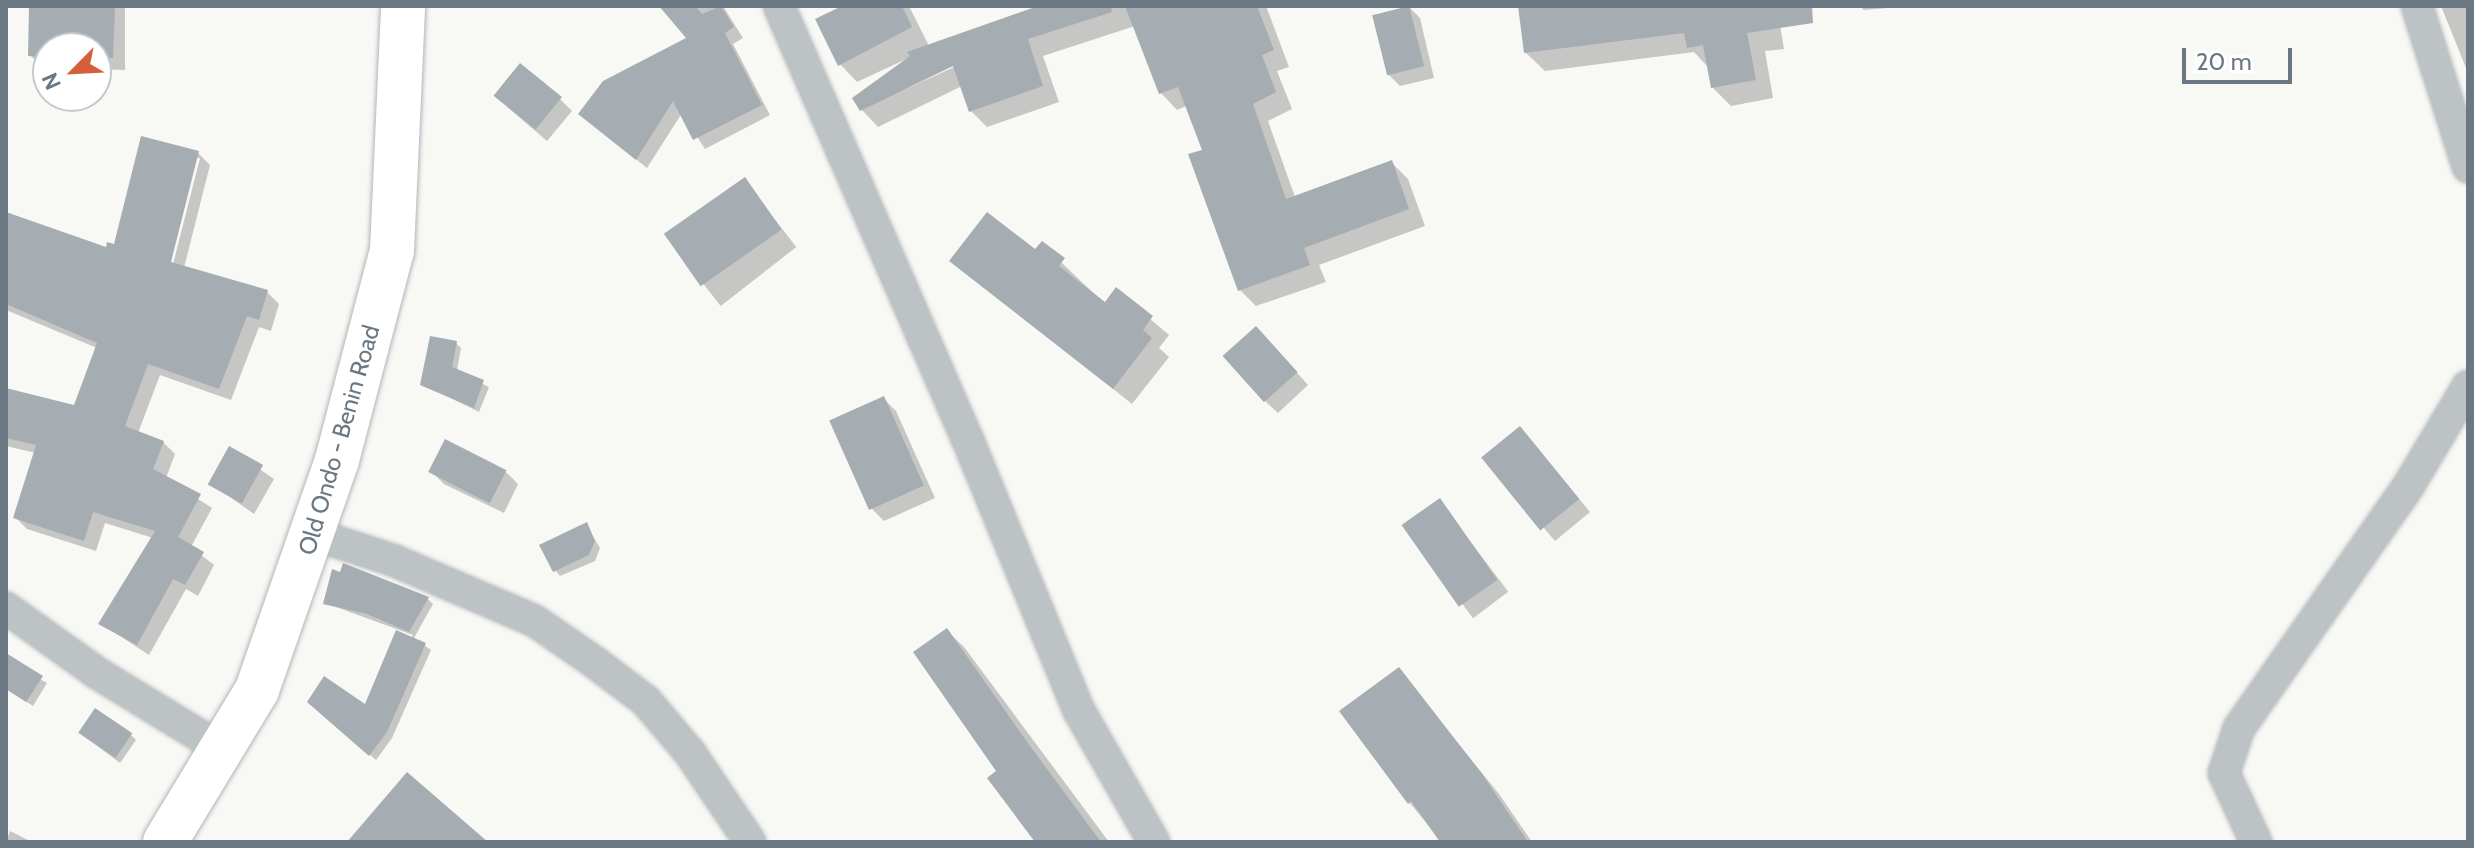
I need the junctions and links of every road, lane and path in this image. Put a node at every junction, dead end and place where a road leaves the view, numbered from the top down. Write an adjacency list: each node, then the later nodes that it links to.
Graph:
1 (403, 6): 6 (main road, Old Ondo - Benin Road)
2 (779, 6): 11 (street)
3 (2417, 6): 4 (street)
4 (2468, 167)
5 (2468, 386): 12 (street)
6 (313, 534): 8 (main road, Old Ondo - Benin Road); 10 (street)
7 (6, 608): 8 (street)
8 (223, 750): 9 (main road, Old Ondo - Benin Road)
9 (165, 842)
10 (750, 842)
11 (1154, 842)
12 (2256, 842)

